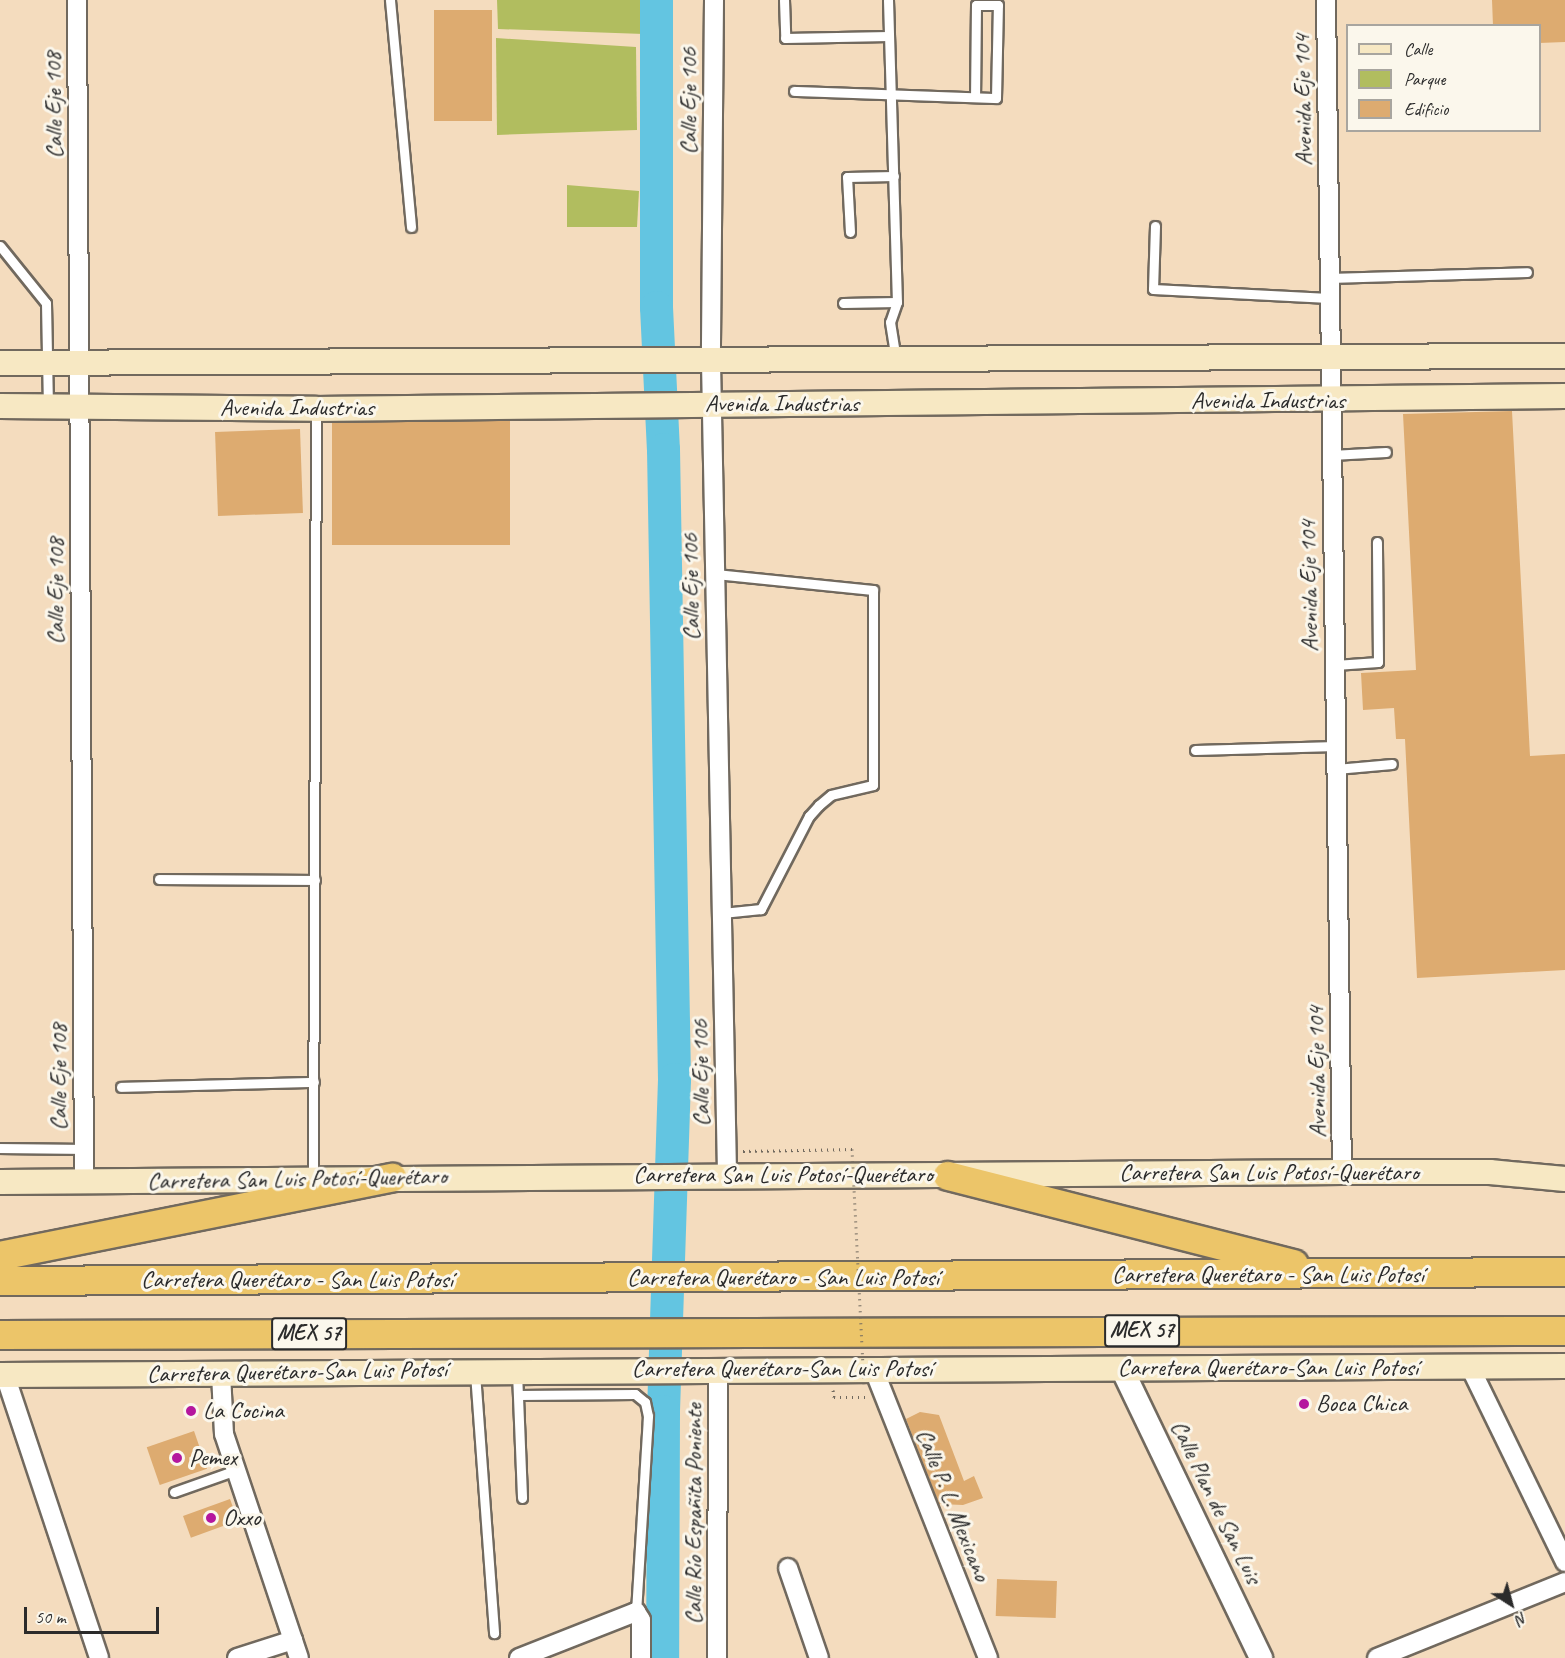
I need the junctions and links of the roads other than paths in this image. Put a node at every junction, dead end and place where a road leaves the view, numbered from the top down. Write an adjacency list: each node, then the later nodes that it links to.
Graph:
1 (77, 0): 25 (street, Calle Eje 108)
2 (390, 0): 13 (lane)
3 (714, 0): 26 (street, Calle Eje 106)
4 (784, 0): 7 (lane)
5 (888, 0): 7 (lane)
6 (1326, 0): 17 (street, Avenida Eje 104)
7 (889, 36): 9 (lane)
8 (794, 92): 9 (lane)
9 (894, 93): 10 (lane); 11 (lane)
10 (975, 98): 10 (lane)
11 (894, 176): 14 (lane); 19 (lane)
12 (1155, 226): 18 (lane)
13 (411, 227)
14 (850, 232)
15 (0, 246): 24 (lane)
16 (1527, 272): 17 (lane)
17 (1329, 278): 18 (street, Avenida Eje 104)
18 (1329, 298): 22 (street, Avenida Eje 104)
19 (897, 302): 20 (lane); 23 (lane)
20 (843, 303)
21 (1565, 356): 22 (main road, Avenida Industrias)
22 (1330, 358): 23 (main road, Avenida Industrias); 29 (street, Avenida Eje 104)
23 (896, 360): 26 (main road, Avenida Industrias)
24 (47, 362): 25 (main road, Avenida Industrias); 27 (main road, Avenida Industrias); 32 (lane)
25 (81, 362): 26 (main road, Avenida Industrias); 33 (street, Calle Eje 108)
26 (699, 362): 30 (street, Calle Eje 106)
27 (0, 363)
28 (1565, 396): 29 (main road, Avenida Industrias)
29 (1330, 401): 30 (main road, Avenida Industrias); 36 (street, Avenida Eje 104)
30 (700, 404): 34 (main road, Avenida Industrias); 38 (street, Calle Eje 106)
31 (0, 406): 32 (main road, Avenida Industrias)
32 (48, 406): 33 (main road, Avenida Industrias)
33 (79, 407): 34 (main road, Avenida Industrias); 50 (street, Calle Eje 108)
34 (316, 409): 45 (lane)
35 (1386, 452): 36 (lane)
36 (1331, 455): 39 (street, Avenida Eje 104)
37 (1377, 542): 39 (lane)
38 (715, 574): 46 (street, Calle Eje 106); 46 (lane)
39 (1335, 665): 40 (street, Avenida Eje 104)
40 (1336, 746): 41 (lane); 43 (street, Avenida Eje 104)
41 (1195, 750)
42 (1392, 764): 43 (lane)
43 (1336, 769): 52 (street, Avenida Eje 104)
44 (159, 879): 45 (lane)
45 (315, 880): 47 (lane)
46 (722, 913): 51 (street, Calle Eje 106)
47 (314, 1082): 48 (lane); 54 (lane)
48 (121, 1087)
49 (0, 1148): 50 (lane)
50 (84, 1149): 57 (street, Calle Eje 108)
51 (727, 1162): 53 (main road, Carretera San Luis Potosí-Querétaro); 55 (main road, Carretera San Luis Potosí-Querétaro)
52 (1342, 1172): 53 (main road, Carretera San Luis Potosí-Querétaro); 56 (main road, Carretera San Luis Potosí-Querétaro)
53 (948, 1176): 61 (highway)
54 (313, 1178): 55 (main road, Carretera San Luis Potosí-Querétaro); 57 (main road, Carretera San Luis Potosí-Querétaro)
55 (392, 1178): 59 (highway)
56 (1565, 1179)
57 (84, 1181): 58 (main road, Carretera San Luis Potosí-Querétaro)
58 (0, 1182)
59 (0, 1256)
60 (1565, 1272): 61 (highway, Carretera Querétaro - San Luis Potosí / MEX 57)
61 (1333, 1274): 62 (highway, Carretera Querétaro - San Luis Potosí / MEX 57)
62 (0, 1281)
63 (1565, 1331): 64 (highway, MEX 57)
64 (1466, 1332): 65 (highway, MEX 57); 66 (highway)
65 (0, 1335)
66 (1565, 1349)
67 (1565, 1366): 68 (main road, Carretera Querétaro-San Luis Potosí)
68 (1470, 1367): 69 (main road, Carretera Querétaro-San Luis Potosí); 80 (street)
69 (1122, 1369): 75 (main road, Carretera Querétaro-San Luis Potosí); 94 (street, Calle Plan de San Luis)
70 (517, 1370): 71 (main road, Carretera Querétaro-San Luis Potosí); 72 (main road, Carretera Querétaro-San Luis Potosí); 76 (lane)
71 (474, 1371): 73 (main road, Carretera Querétaro-San Luis Potosí); 84 (lane)
72 (709, 1371): 75 (main road, Carretera Querétaro-San Luis Potosí); 91 (street, Calle Río Españita Poniente)
73 (221, 1373): 74 (main road, Carretera Querétaro-San Luis Potosí); 77 (street)
74 (2, 1375): 86 (street)
75 (869, 1379): 93 (street, Calle P. L. Mexicano)
76 (518, 1395): 79 (lane); 83 (lane)
77 (236, 1470): 78 (lane); 85 (street)
78 (174, 1492)
79 (522, 1498)
80 (1565, 1562)
81 (788, 1568): 92 (street)
82 (1565, 1582): 95 (street)
83 (636, 1612): 89 (street); 90 (street)
84 (494, 1633)
85 (293, 1640): 87 (street); 88 (street)
86 (99, 1658)
87 (237, 1658)
88 (299, 1658)
89 (519, 1658)
90 (641, 1658)
91 (717, 1658)
92 (819, 1658)
93 (988, 1658)
94 (1261, 1658)
95 (1377, 1658)

